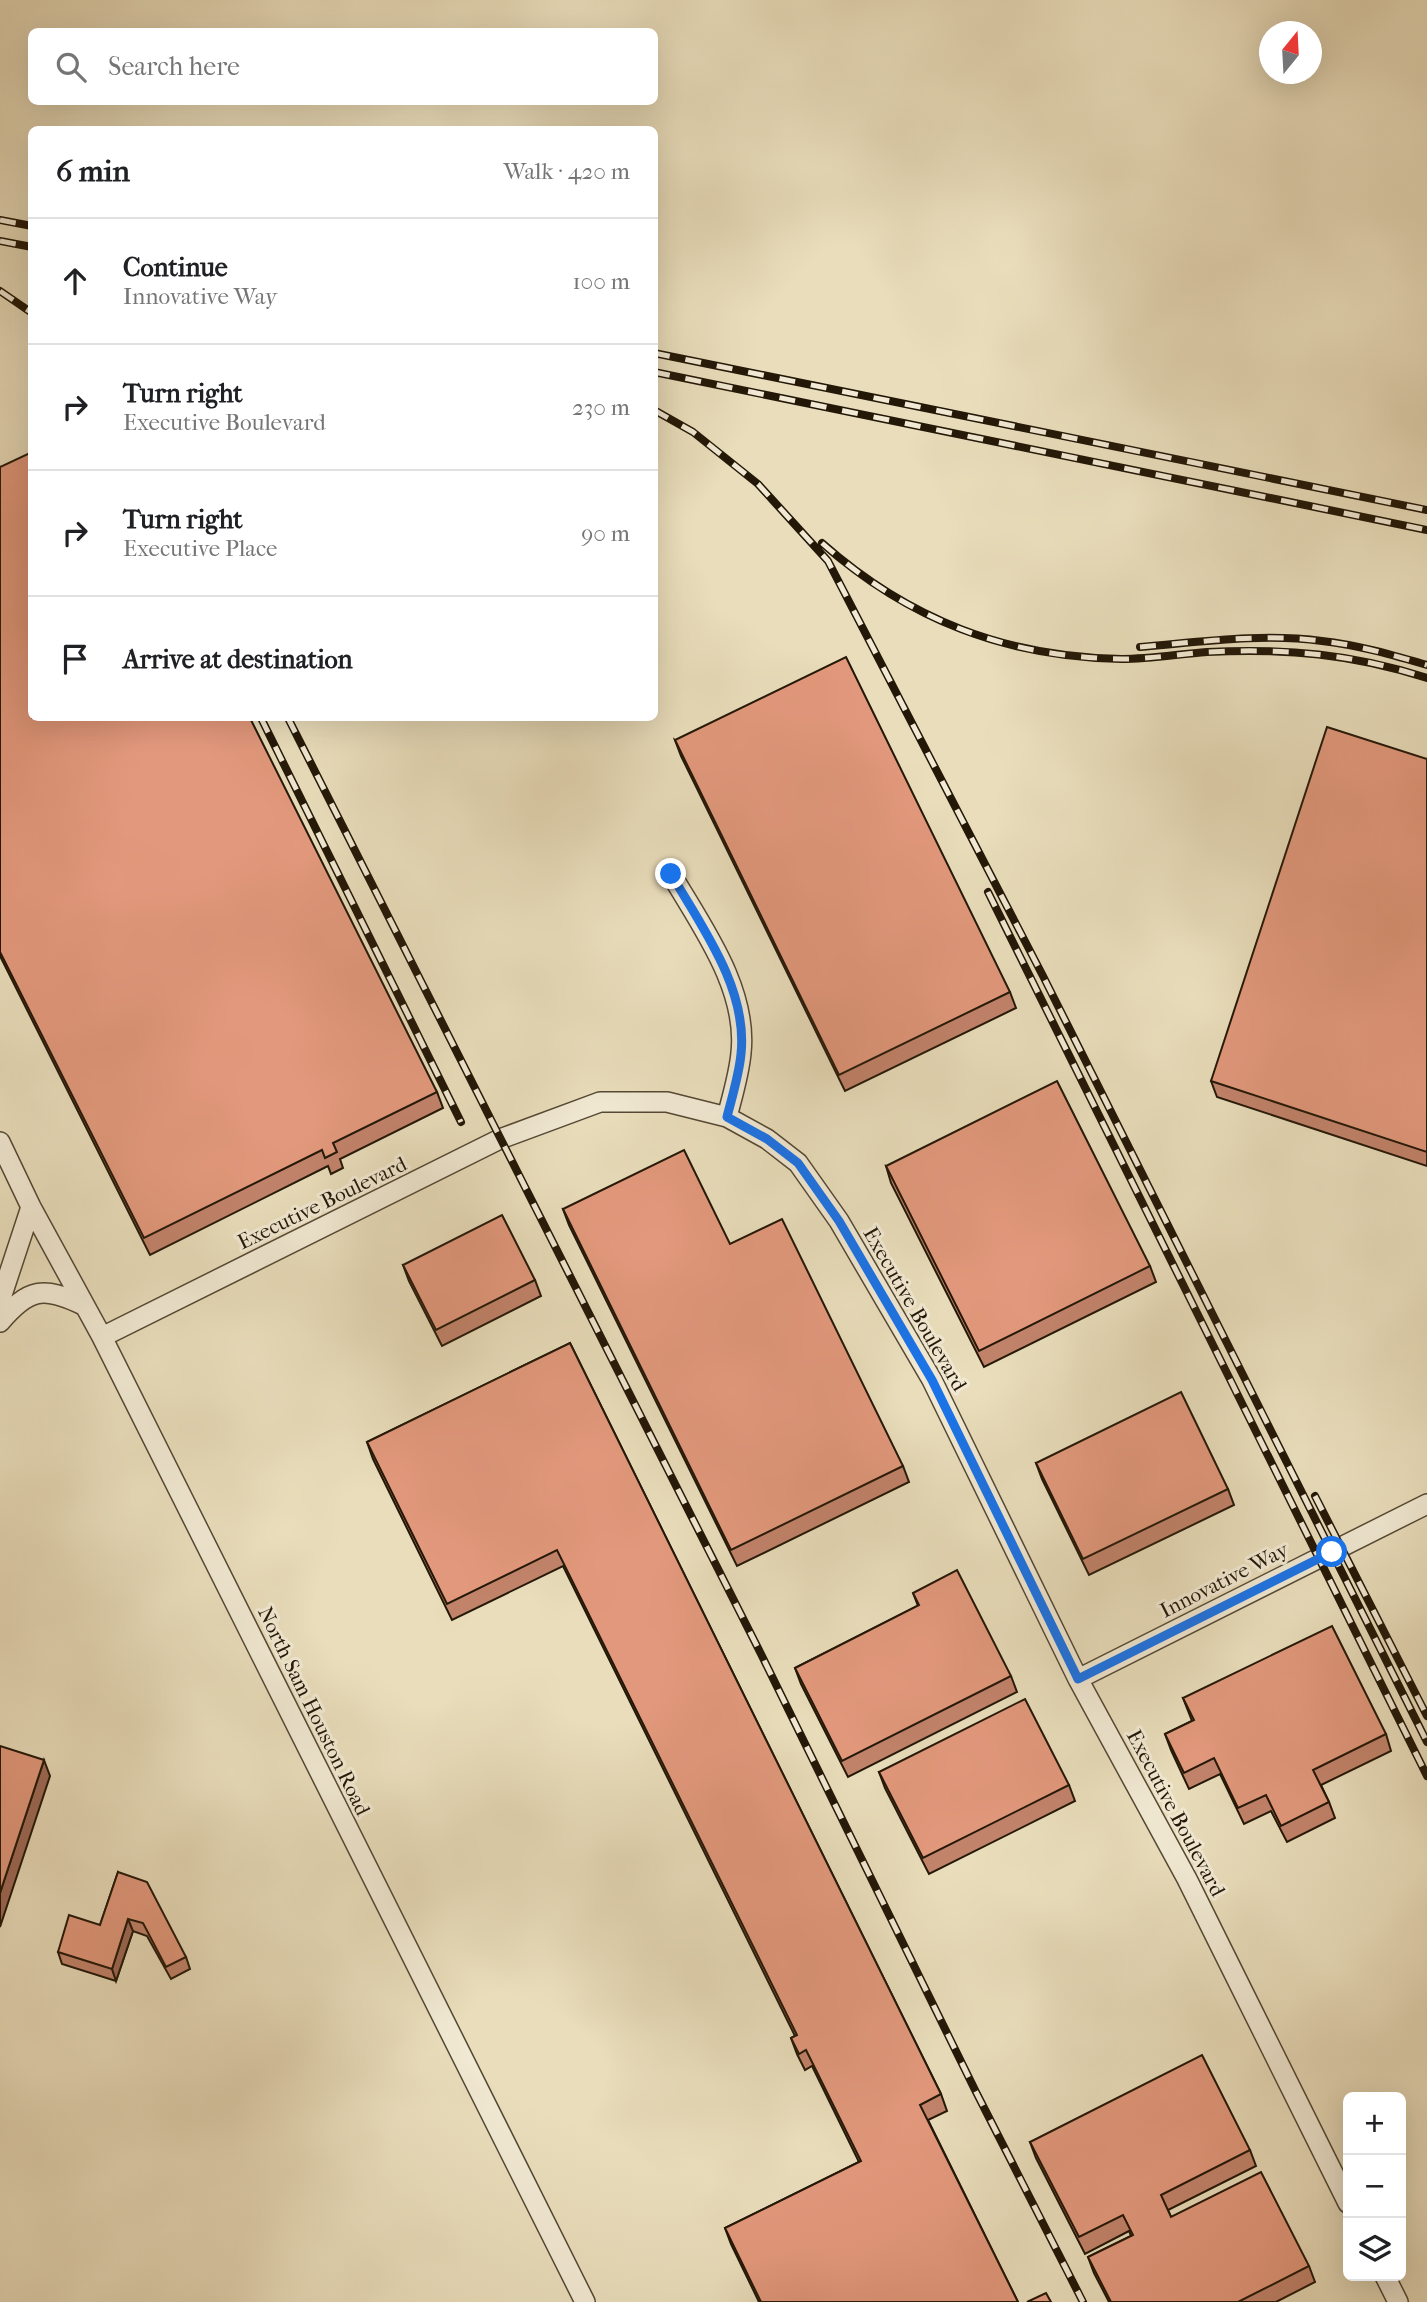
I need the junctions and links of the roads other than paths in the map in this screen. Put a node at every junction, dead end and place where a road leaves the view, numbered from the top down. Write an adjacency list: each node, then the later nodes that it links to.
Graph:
1 (671, 874): 2 (street)
2 (727, 1117): 8 (street, Executive Boulevard); 10 (street, Executive Boulevard)
3 (0, 1142): 4 (street, North Sam Houston Road)
4 (31, 1207): 5 (street); 6 (street, North Sam Houston Road)
5 (0, 1301)
6 (83, 1305): 7 (street); 8 (street, North Sam Houston Road)
7 (0, 1322)
8 (102, 1338): 13 (street, North Sam Houston Road)
9 (1427, 1504): 10 (street, Innovative Way)
10 (1078, 1679): 11 (street, Executive Boulevard)
11 (1343, 2193)
12 (1388, 2281): 14 (street)
13 (585, 2302)
14 (1398, 2302)

